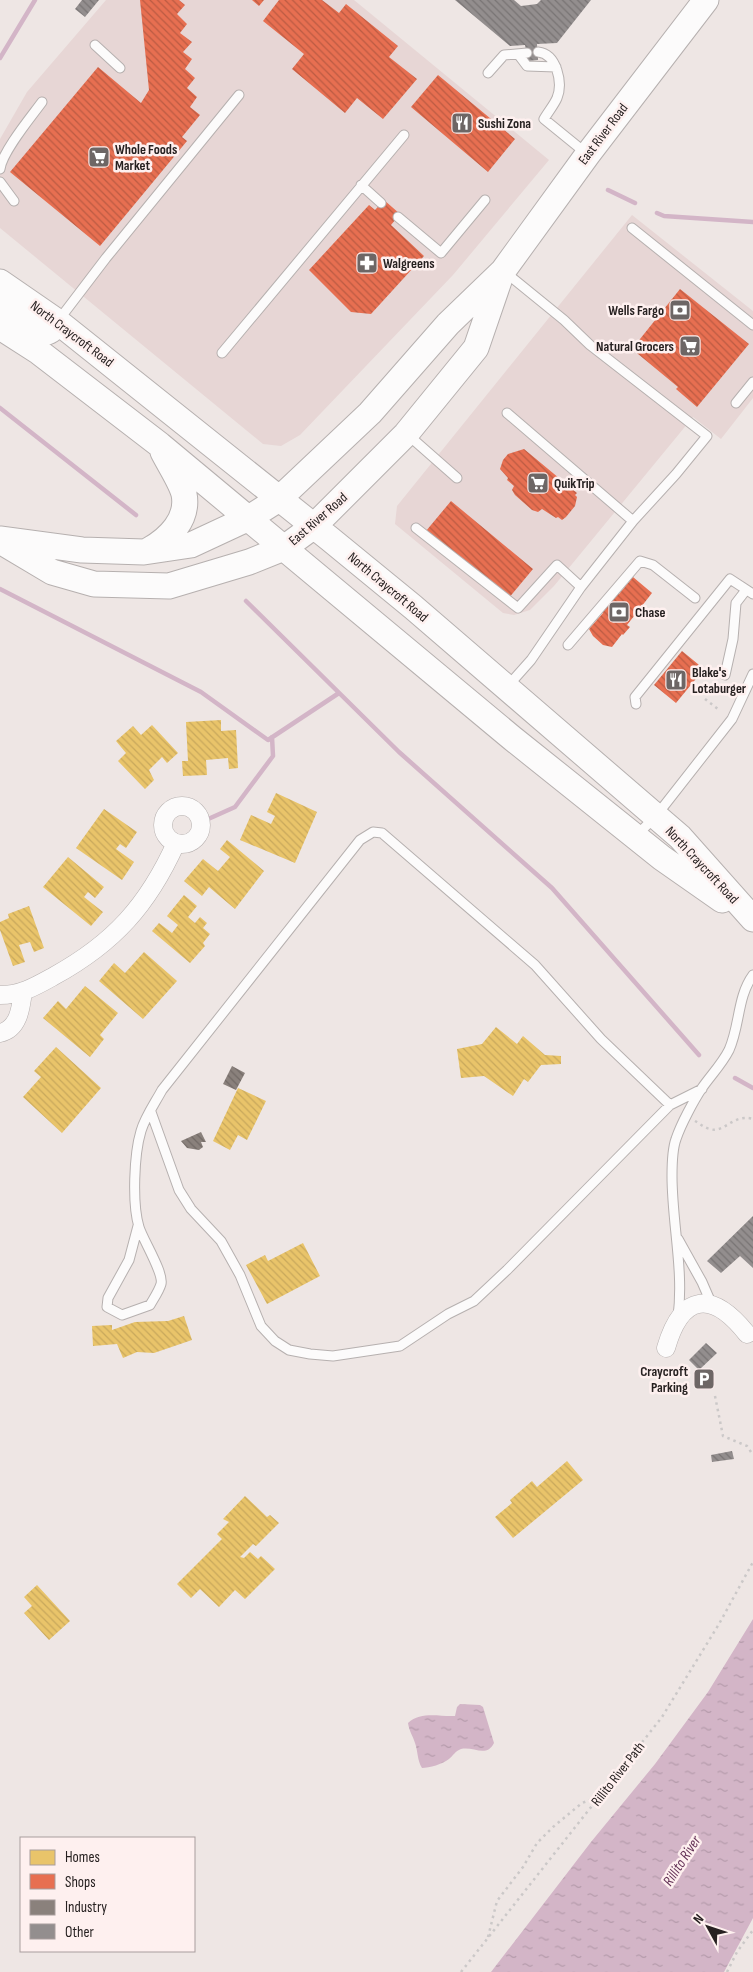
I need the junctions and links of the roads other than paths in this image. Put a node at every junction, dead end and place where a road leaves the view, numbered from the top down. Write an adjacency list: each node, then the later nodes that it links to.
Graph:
1 (706, 0): 10 (main road, East River Road)
2 (95, 45): 5 (lane)
3 (538, 52): 4 (lane)
4 (556, 67): 6 (lane); 10 (lane)
5 (120, 68)
6 (488, 73)
7 (239, 95): 22 (lane)
8 (42, 102): 11 (lane)
9 (404, 135): 13 (lane)
10 (588, 154): 19 (main road, East River Road)
11 (0, 169)
12 (0, 182): 15 (lane)
13 (361, 185): 16 (lane); 25 (lane)
14 (485, 200): 17 (lane)
15 (14, 201)
16 (381, 204)
17 (398, 217)
18 (632, 228): 24 (lane)
19 (503, 271): 29 (main road, East River Road); 32 (main road, East River Road); 34 (lane)
20 (0, 282): 22 (main road, North Craycroft Road)
21 (0, 305): 22 (main road)
22 (58, 322): 32 (main road, North Craycroft Road)
23 (0, 326): 30 (main road, North Craycroft Road)
24 (753, 326)
25 (222, 353)
26 (753, 382): 27 (lane)
27 (736, 403)
28 (507, 413): 34 (lane)
29 (406, 434): 31 (lane); 35 (main road, East River Road)
30 (160, 445): 33 (main road, North Craycroft Road); 39 (main road)
31 (457, 478)
32 (279, 499): 33 (main road, East River Road); 35 (main road, North Craycroft Road)
33 (249, 518): 38 (main road, North Craycroft Road); 39 (main road, East River Road)
34 (633, 520): 40 (lane)
35 (314, 526): 38 (main road, East River Road); 46 (main road, North Craycroft Road)
36 (416, 528): 40 (lane)
37 (0, 540): 38 (main road, East River Road); 39 (main road, East River Road)
38 (284, 548): 49 (main road, North Craycroft Road)
39 (144, 552)
40 (581, 587): 46 (lane)
41 (750, 592): 45 (lane); 47 (lane)
42 (695, 598): 43 (lane)
43 (568, 645)
44 (753, 674): 48 (lane)
45 (725, 675)
46 (507, 687): 48 (main road, North Craycroft Road)
47 (636, 704)
48 (656, 816): 49 (lane); 51 (main road, North Craycroft Road)
49 (635, 837): 51 (main road, North Craycroft Road)
50 (176, 843): 53 (street)
51 (746, 910)
52 (753, 975): 56 (lane)
53 (23, 992): 54 (street); 55 (street)
54 (0, 995)
55 (0, 1033)
56 (702, 1089): 57 (lane); 60 (lane)
57 (670, 1105): 58 (lane); 58 (lane)
58 (151, 1112): 59 (lane)
59 (138, 1226): 59 (lane)
60 (677, 1236): 61 (lane); 62 (lane)
61 (712, 1305): 62 (street); 63 (street)
62 (678, 1319): 64 (street)
63 (748, 1334)
64 (666, 1348)

